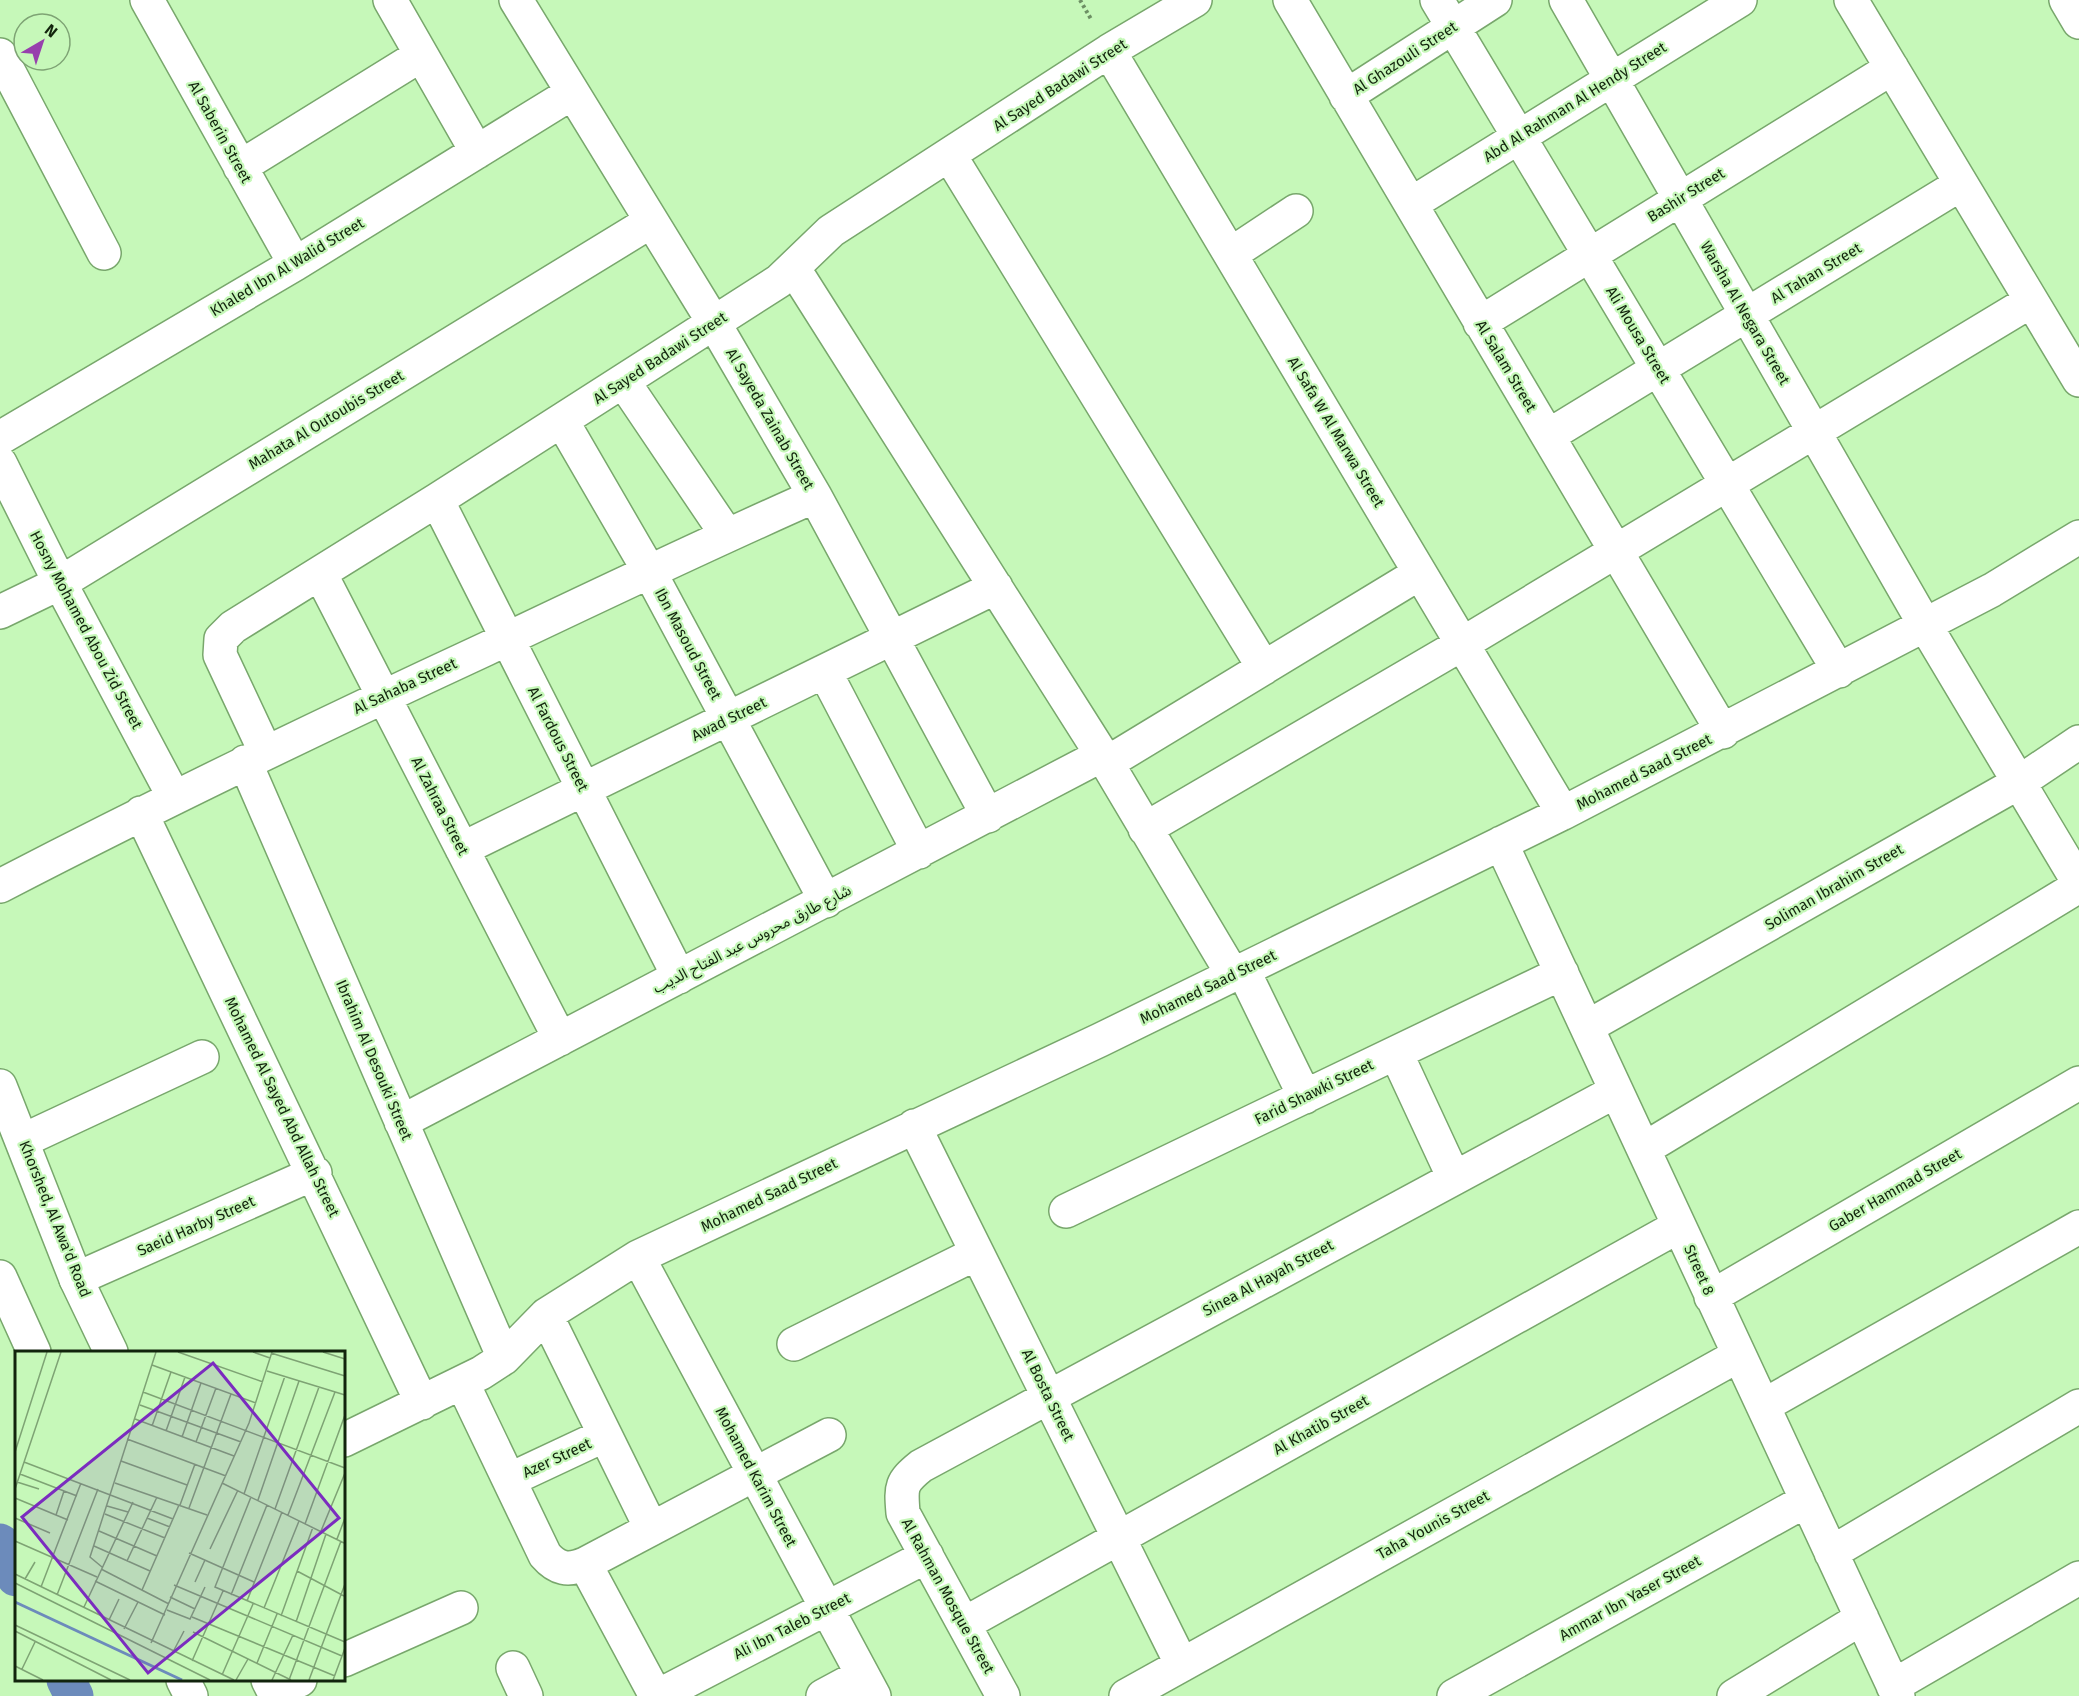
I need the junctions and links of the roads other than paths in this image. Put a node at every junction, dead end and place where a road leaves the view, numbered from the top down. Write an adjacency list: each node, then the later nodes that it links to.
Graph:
1 (147, 0): 23 (street, Al Saberin Street)
2 (390, 0): 15 (street)
3 (516, 0): 18 (street, Al Sayeda Zainab Street)
4 (1195, 0): 13 (street, Al Sayed Badawi Street)
5 (1290, 0): 19 (street, Al Salam Street)
6 (1495, 0): 11 (street, Al Ghazouli Street)
7 (1566, 0): 17 (street, Warsha Al Negara Street)
8 (1740, 0): 17 (street, Abd Al Rahman Al Hendy Street)
9 (1851, 0): 16 (street)
10 (2066, 0): 12 (street)
11 (1445, 13): 19 (street, Al Ghazouli Street); 20 (street, Ali Mousa Street)
12 (2079, 22)
13 (1109, 51): 22 (street, Al Sayed Badawi Street); 30 (street, Al Safa W Al Marwa Street)
14 (0, 55): 29 (street)
15 (421, 55): 21 (street); 23 (street)
16 (1892, 68): 24 (street); 25 (street, Bashir Street)
17 (1611, 80): 20 (street, Abd Al Rahman Al Hendy Street); 25 (street, Warsha Al Negara Street)
18 (572, 93): 21 (street, Khaled Ibn Al Walid Street); 28 (street, Al Sayeda Zainab Street)
19 (1346, 96): 26 (street, Al Salam Street)
20 (1520, 137): 26 (street, Abd Al Rahman Al Hendy Street); 31 (street, Ali Mousa Street)
21 (477, 152): 32 (street, Khaled Ibn Al Walid Street)
22 (950, 156): 33 (street, Al Sayed Badawi Street); 62 (street)
23 (240, 167): 32 (street, Al Saberin Street)
24 (1961, 184): 34 (street); 35 (street, Al Tahan Street)
25 (1680, 198): 31 (street, Bashir Street); 35 (street, Warsha Al Negara Street)
26 (1411, 204): 37 (street, Al Salam Street)
27 (1296, 211): 30 (street)
28 (650, 222): 36 (street, Al Sayeda Zainab Street); 55 (street, Mahata Al Outoubis Street)
29 (104, 253)
30 (1231, 254): 54 (street, Al Safa W Al Marwa Street)
31 (1590, 255): 37 (street, Bashir Street); 38 (street, Ali Mousa Street)
32 (295, 264): 44 (street, Khaled Ibn Al Walid Street)
33 (794, 269): 36 (street, Al Sayed Badawi Street); 56 (street)
34 (2031, 301): 39 (street); 42 (street)
35 (1747, 316): 38 (street, Al Tahan Street); 42 (street, Warsha Al Negara Street)
36 (714, 323): 40 (street, Al Sayed Badawi Street); 47 (street, Al Sayeda Zainab Street)
37 (1480, 323): 43 (street, Al Salam Street)
38 (1658, 369): 43 (street, Al Tahan Street); 46 (street, Ali Mousa Street)
39 (2079, 380)
40 (623, 381): 41 (street, Al Sayed Badawi Street); 49 (street)
41 (562, 420): 48 (street, Al Sayed Badawi Street); 52 (street, Ibn Masoud Street)
42 (1814, 432): 46 (street); 58 (street, Warsha Al Negara Street)
43 (1548, 435): 51 (street, Al Salam Street)
44 (0, 438)
45 (0, 463): 55 (street, Hosny Mohamed Abou Zid Street)
46 (1727, 484): 51 (street); 63 (street, Ali Mousa Street)
47 (815, 496): 49 (street, Al Sahaba Street); 60 (street, Al Sayeda Zainab Street)
48 (437, 500): 53 (street, Al Sayed Badawi Street); 59 (street, Al Fardous Street)
49 (727, 535): 52 (street, Al Sahaba Street)
50 (2079, 537): 58 (street, Mohamed Saad Street)
51 (1616, 551): 61 (street); 67 (street, Al Salam Street)
52 (649, 571): 59 (street, Al Sahaba Street); 66 (street, Ibn Masoud Street)
53 (320, 573): 65 (street, Al Zahraa Street); 69 (street, Al Sayed Badawi Street)
54 (1420, 573): 61 (street, Al Safa W Al Marwa Street); 62 (street, شارع طارق محروس عبد الفتاح الديب)
55 (60, 583): 57 (street, Mahata Al Outoubis Street); 73 (street, Hosny Mohamed Abou Zid Street)
56 (996, 587): 60 (street, Awad Street); 70 (street)
57 (0, 612)
58 (1925, 625): 63 (street, Mohamed Saad Street); 71 (street, Warsha Al Negara Street)
59 (507, 638): 65 (street, Al Sahaba Street); 72 (street, Al Fardous Street)
60 (893, 639): 64 (street, Awad Street); 76 (street, Al Sayeda Zainab Street)
61 (1462, 644): 75 (street, Al Safa W Al Marwa Street); 77 (street)
62 (1264, 668): 70 (street, شارع طارق محروس عبد الفتاح الديب)
63 (1839, 671): 67 (street, Mohamed Saad Street)
64 (825, 672): 66 (street, Awad Street); 80 (street)
65 (384, 697): 69 (street, Al Sahaba Street); 79 (street, Al Zahraa Street)
66 (728, 719): 72 (street, Awad Street); 83 (street, Ibn Masoud Street)
67 (1723, 732): 75 (street, Mohamed Saad Street)
68 (2079, 742): 71 (street, Soliman Ibrahim Street)
69 (256, 758): 73 (street, Al Sahaba Street); 95 (street, Ibrahim Al Desouki Street)
70 (1104, 759): 76 (street, شارع طارق محروس عبد الفتاح الديب); 77 (street)
71 (2018, 783): 81 (street, Warsha Al Negara Street); 87 (street, Soliman Ibrahim Street)
72 (584, 790): 79 (street, Awad Street); 86 (street, Al Fardous Street)
73 (174, 797): 74 (street, Al Sahaba Street)
74 (141, 813): 82 (street, Al Sahaba Street); 99 (street, Mohamed Al Sayed Abd Allah Street)
75 (1563, 813): 78 (street, Mohamed Saad Street)
76 (988, 816): 80 (street, شارع طارق محروس عبد الفتاح الديب)
77 (1145, 829): 84 (street)
78 (1501, 843): 84 (street, Mohamed Saad Street); 85 (street, Street 8)
79 (462, 849): 88 (street, Al Zahraa Street)
80 (920, 852): 83 (street, شارع طارق محروس عبد الفتاح الديب)
81 (2079, 885): 98 (street)
82 (0, 886)
83 (826, 901): 86 (street, شارع طارق محروس عبد الفتاح الديب)
84 (1238, 972): 94 (street); 96 (street, Mohamed Saad Street)
85 (1562, 973): 87 (street, Street 8); 89 (street, Farid Shawki Street)
86 (679, 977): 88 (street, شارع طارق محروس عبد الفتاح الديب)
87 (1587, 1027): 93 (street, Street 8)
88 (560, 1039): 95 (street, شارع طارق محروس عبد الفتاح الديب)
89 (1396, 1053): 94 (street, Farid Shawki Street); 100 (street)
90 (202, 1057): 97 (street)
91 (2079, 1083): 108 (street, Gaber Hammad Street)
92 (0, 1086): 97 (street, Khorshed, Al Awa'd Road)
93 (1617, 1091): 98 (street, Street 8); 100 (street, Sinea Al Hayah Street)
94 (1305, 1097): 101 (street, Farid Shawki Street)
95 (401, 1122): 114 (street, Ibrahim Al Desouki Street)
96 (914, 1125): 104 (street, Al Bosta Street); 105 (street, Mohamed Saad Street)
97 (24, 1140): 107 (street, Khorshed, Al Awa'd Road)
98 (1644, 1149): 102 (street, Street 8)
99 (315, 1173): 107 (street, Saeid Harby Street); 117 (street, Mohamed Al Sayed Abd Allah Street)
100 (1454, 1178): 116 (street, Sinea Al Hayah Street)
101 (1066, 1211)
102 (1679, 1226): 108 (street, Street 8); 128 (street, Al Khatib Street)
103 (2079, 1227): 118 (street)
104 (977, 1253): 110 (street); 116 (street, Al Bosta Street)
105 (638, 1257): 109 (street, Mohamed Saad Street); 124 (street, Mohamed Karim Street)
106 (0, 1277): 111 (street)
107 (76, 1279): 112 (street, Khorshed, Al Awa'd Road)
108 (1711, 1297): 113 (street, Street 8)
109 (546, 1315): 114 (street, Mohamed Saad Street); 120 (street)
110 (794, 1344)
111 (33, 1351)
112 (110, 1351)
113 (1739, 1355): 118 (street, Street 8); 138 (street, Taha Younis Street)
114 (504, 1358): 115 (street, Mohamed Saad Street)
115 (464, 1384): 117 (street, Mohamed Saad Street); 125 (street)
116 (1049, 1396): 123 (street, Sinea Al Hayah Street); 128 (street, Al Bosta Street)
117 (422, 1403): 122 (street, Mohamed Saad Street)
118 (1763, 1406): 126 (street, Street 8)
119 (2079, 1406): 129 (street)
120 (605, 1435): 125 (street, Azer Street); 127 (street)
121 (829, 1435): 124 (street)
122 (345, 1440)
123 (921, 1466): 130 (street, Al Rahman Mosque Street)
124 (754, 1474): 127 (street); 134 (street, Mohamed Karim Street)
125 (509, 1480): 131 (street)
126 (1807, 1500): 129 (street, Street 8); 147 (street, Ammar Ibn Yaser Street)
127 (651, 1528): 131 (street)
128 (1119, 1538): 136 (street, Al Khatib Street); 138 (street, Al Bosta Street)
129 (1831, 1552): 135 (street, Street 8)
130 (927, 1556): 134 (street, Ali Ibn Taleb Street); 136 (street, Al Rahman Mosque Street)
131 (585, 1564): 143 (street)
132 (2079, 1578): 141 (street)
133 (461, 1608): 137 (street)
134 (827, 1608): 140 (street, Mohamed Karim Street); 143 (street, Ali Ibn Taleb Street)
135 (1862, 1618): 141 (street, Street 8); 148 (street)
136 (963, 1624): 145 (street, Al Rahman Mosque Street)
137 (345, 1660)
138 (1182, 1665): 146 (street, Taha Younis Street)
139 (183, 1681): 142 (street)
140 (868, 1685): 144 (street)
141 (1896, 1691)
142 (190, 1696)
143 (657, 1696)
144 (824, 1696)
145 (1003, 1696)
146 (1126, 1696)
147 (1454, 1696)
148 (1734, 1696)

